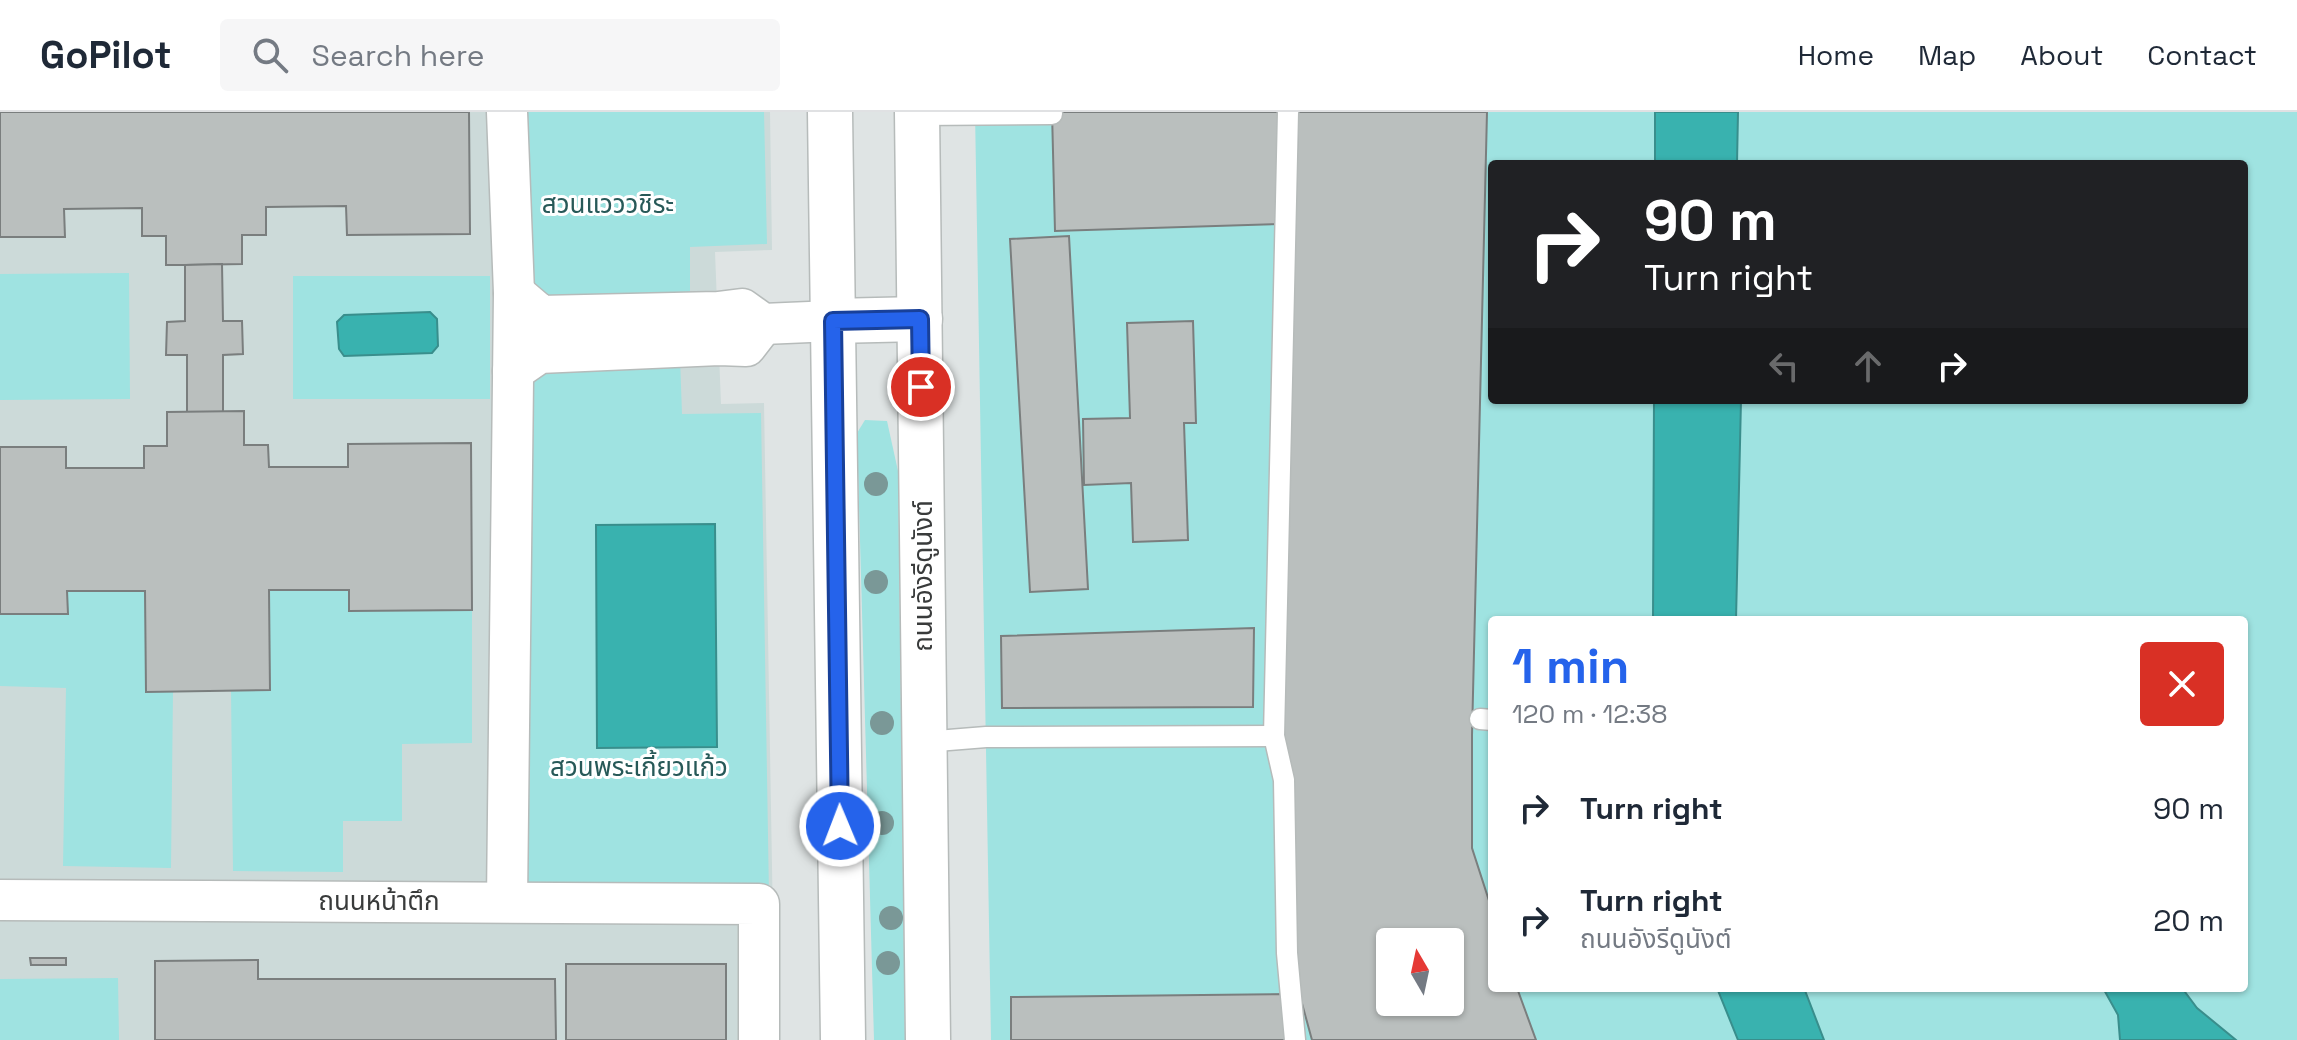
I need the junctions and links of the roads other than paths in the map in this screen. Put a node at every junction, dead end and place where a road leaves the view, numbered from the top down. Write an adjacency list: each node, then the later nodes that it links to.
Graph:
1 (507, 112): 6 (street)
2 (830, 112): 8 (main road)
3 (1288, 112): 11 (lane)
4 (917, 114): 5 (lane); 7 (main road, ถนนอังรีดูนังต์)
5 (1052, 114)
6 (514, 293): 9 (street); 10 (street)
7 (920, 319): 8 (main road); 12 (main road, ถนนอังรีดูนังต์)
8 (833, 321): 9 (street); 16 (main road)
9 (763, 324): 10 (street)
10 (513, 371): 14 (street)
11 (1274, 736): 12 (lane); 18 (lane)
12 (924, 742): 17 (main road, ถนนอังรีดูนังต์)
13 (0, 900): 14 (street, ถนนหน้าตึก)
14 (507, 901): 15 (street, ถนนหน้าตึก)
15 (759, 1040)
16 (843, 1040)
17 (928, 1040)
18 (1295, 1040)

